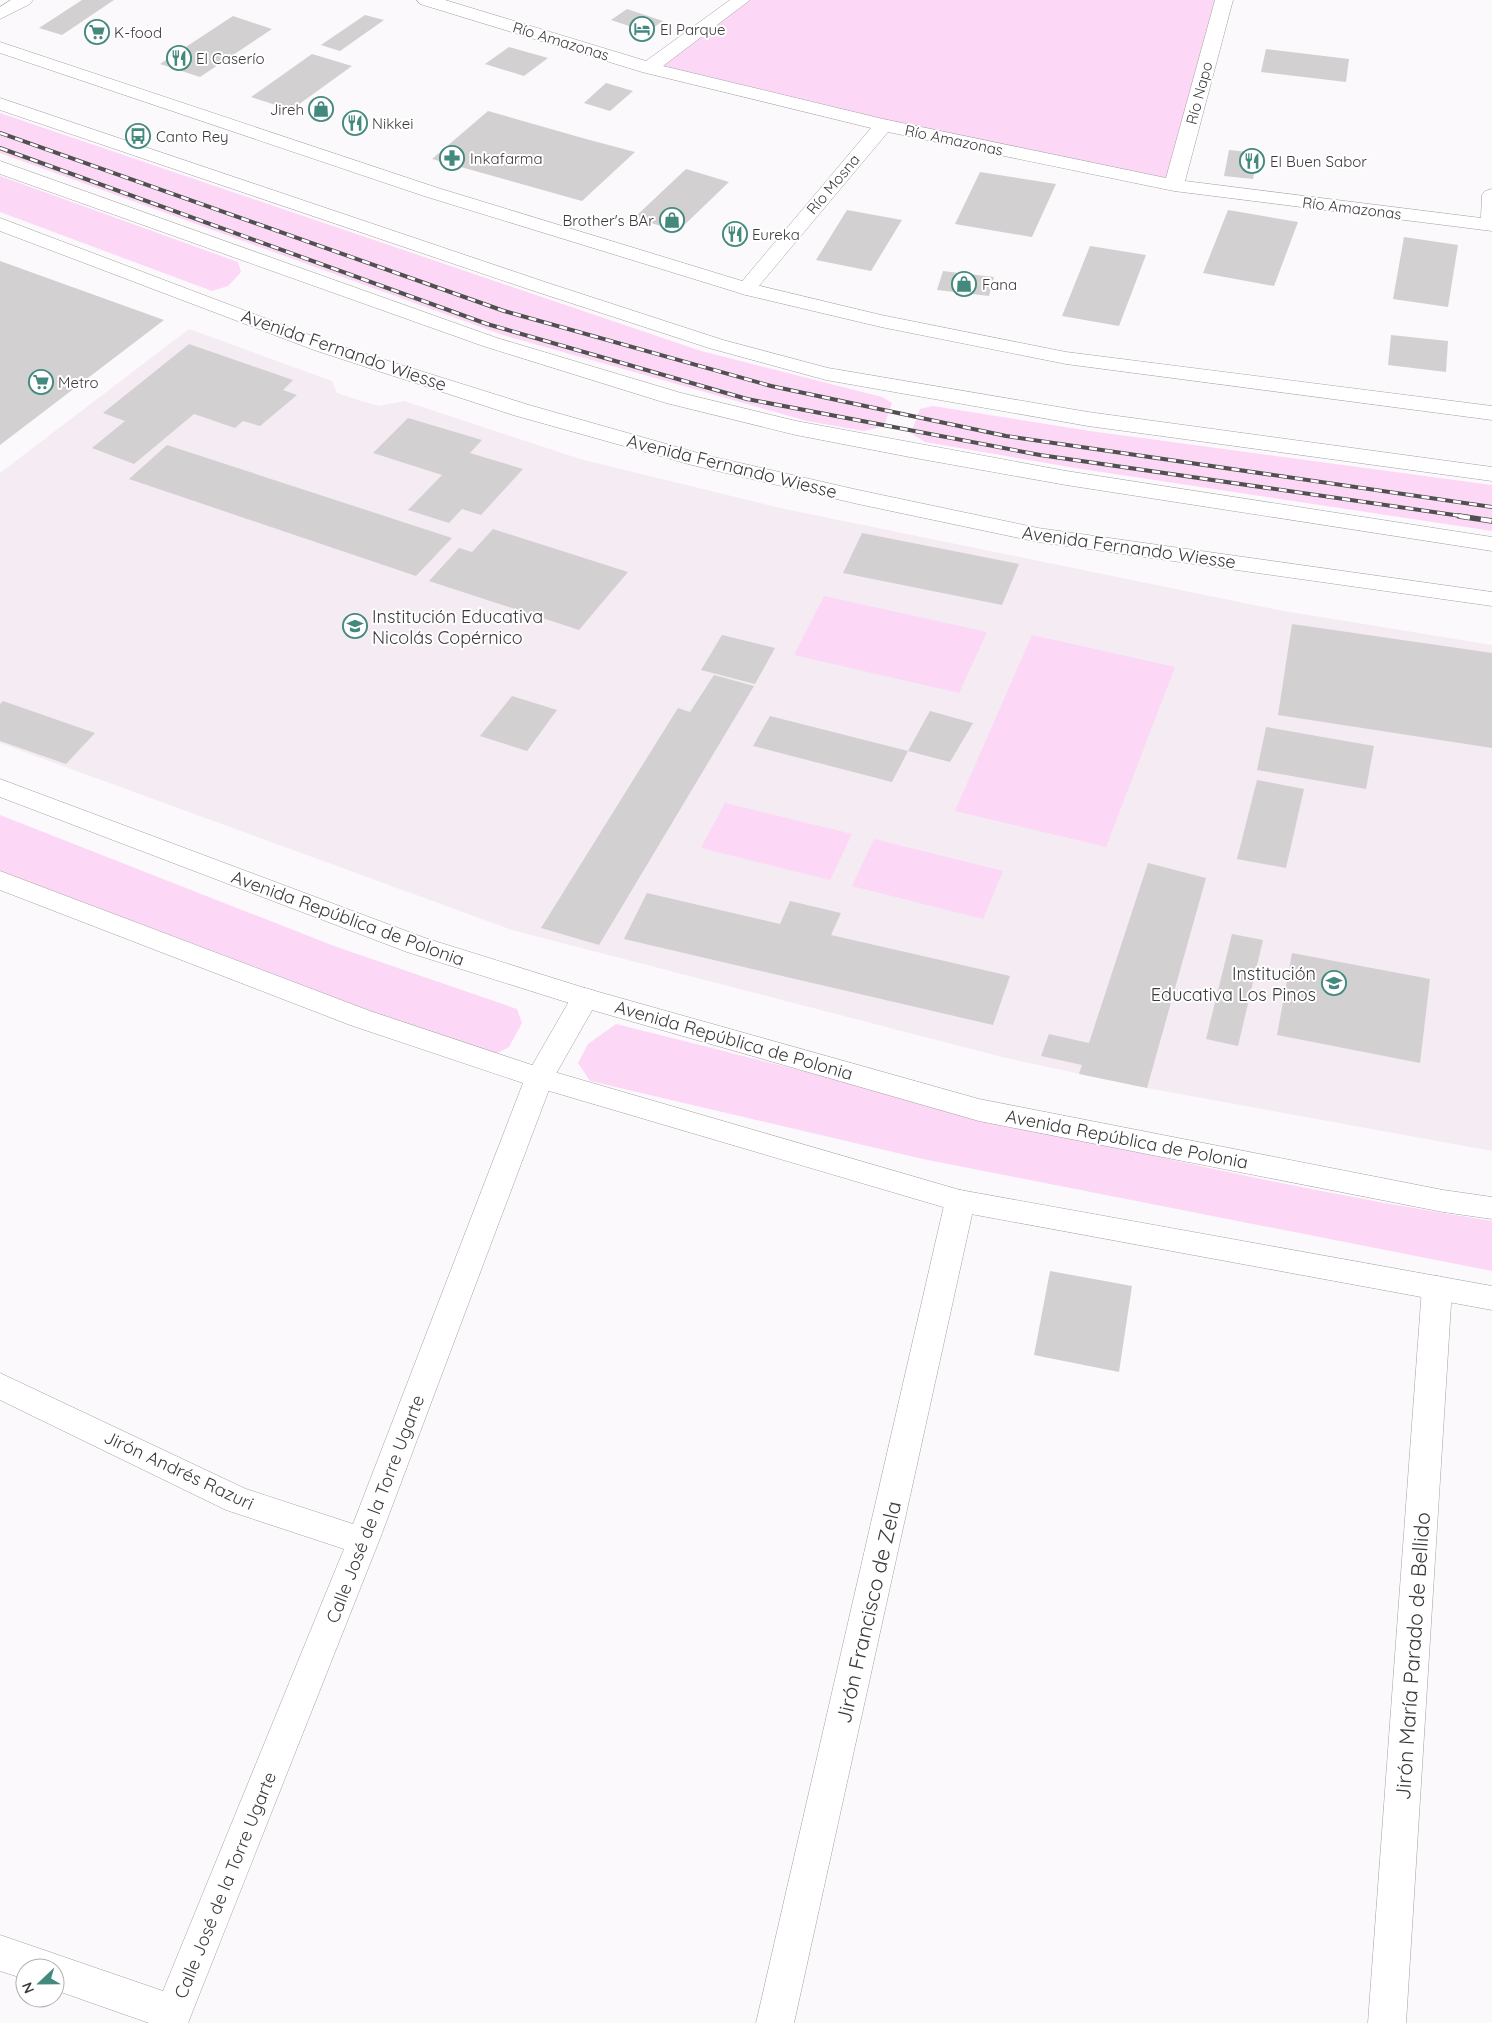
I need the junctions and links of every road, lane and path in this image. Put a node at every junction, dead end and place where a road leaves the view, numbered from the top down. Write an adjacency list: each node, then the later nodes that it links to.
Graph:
1 (24, 0): 5 (main road)
2 (426, 0): 7 (main road, Río Amazonas)
3 (741, 0): 7 (main road)
4 (1224, 0): 11 (main road, Río Napo)
5 (0, 14)
6 (0, 47): 15 (main road)
7 (649, 68): 9 (main road, Río Amazonas)
8 (0, 104): 17 (main road)
9 (883, 125): 11 (main road, Río Amazonas); 15 (main road, Río Mosna)
10 (0, 167): 18 (main road)
11 (1174, 185): 14 (main road, Río Amazonas)
12 (1492, 195): 14 (main road)
13 (0, 224): 19 (main road, Avenida Fernando Wiesse)
14 (1491, 225)
15 (746, 288): 16 (main road)
16 (1492, 413)
17 (1492, 474)
18 (1492, 544)
19 (1492, 599)
20 (0, 788): 22 (main road, Avenida República de Polonia)
21 (0, 880): 23 (main road)
22 (585, 998): 23 (main road, Calle José de la Torre Ugarte); 25 (main road, Avenida República de Polonia)
23 (539, 1078): 24 (main road); 29 (main road, Calle José de la Torre Ugarte)
24 (960, 1201): 26 (main road); 34 (main road, Jirón Francisco de Zela)
25 (1492, 1208)
26 (1437, 1288): 27 (main road); 35 (main road, Jirón María Parado de Bellido)
27 (1492, 1298)
28 (0, 1386): 29 (main road, Jirón Andrés Razuri)
29 (364, 1541): 33 (main road, Calle José de la Torre Ugarte)
30 (0, 1953): 31 (main road)
31 (15, 1958)
32 (65, 1976): 33 (main road)
33 (171, 2018)
34 (775, 2023)
35 (1387, 2023)

